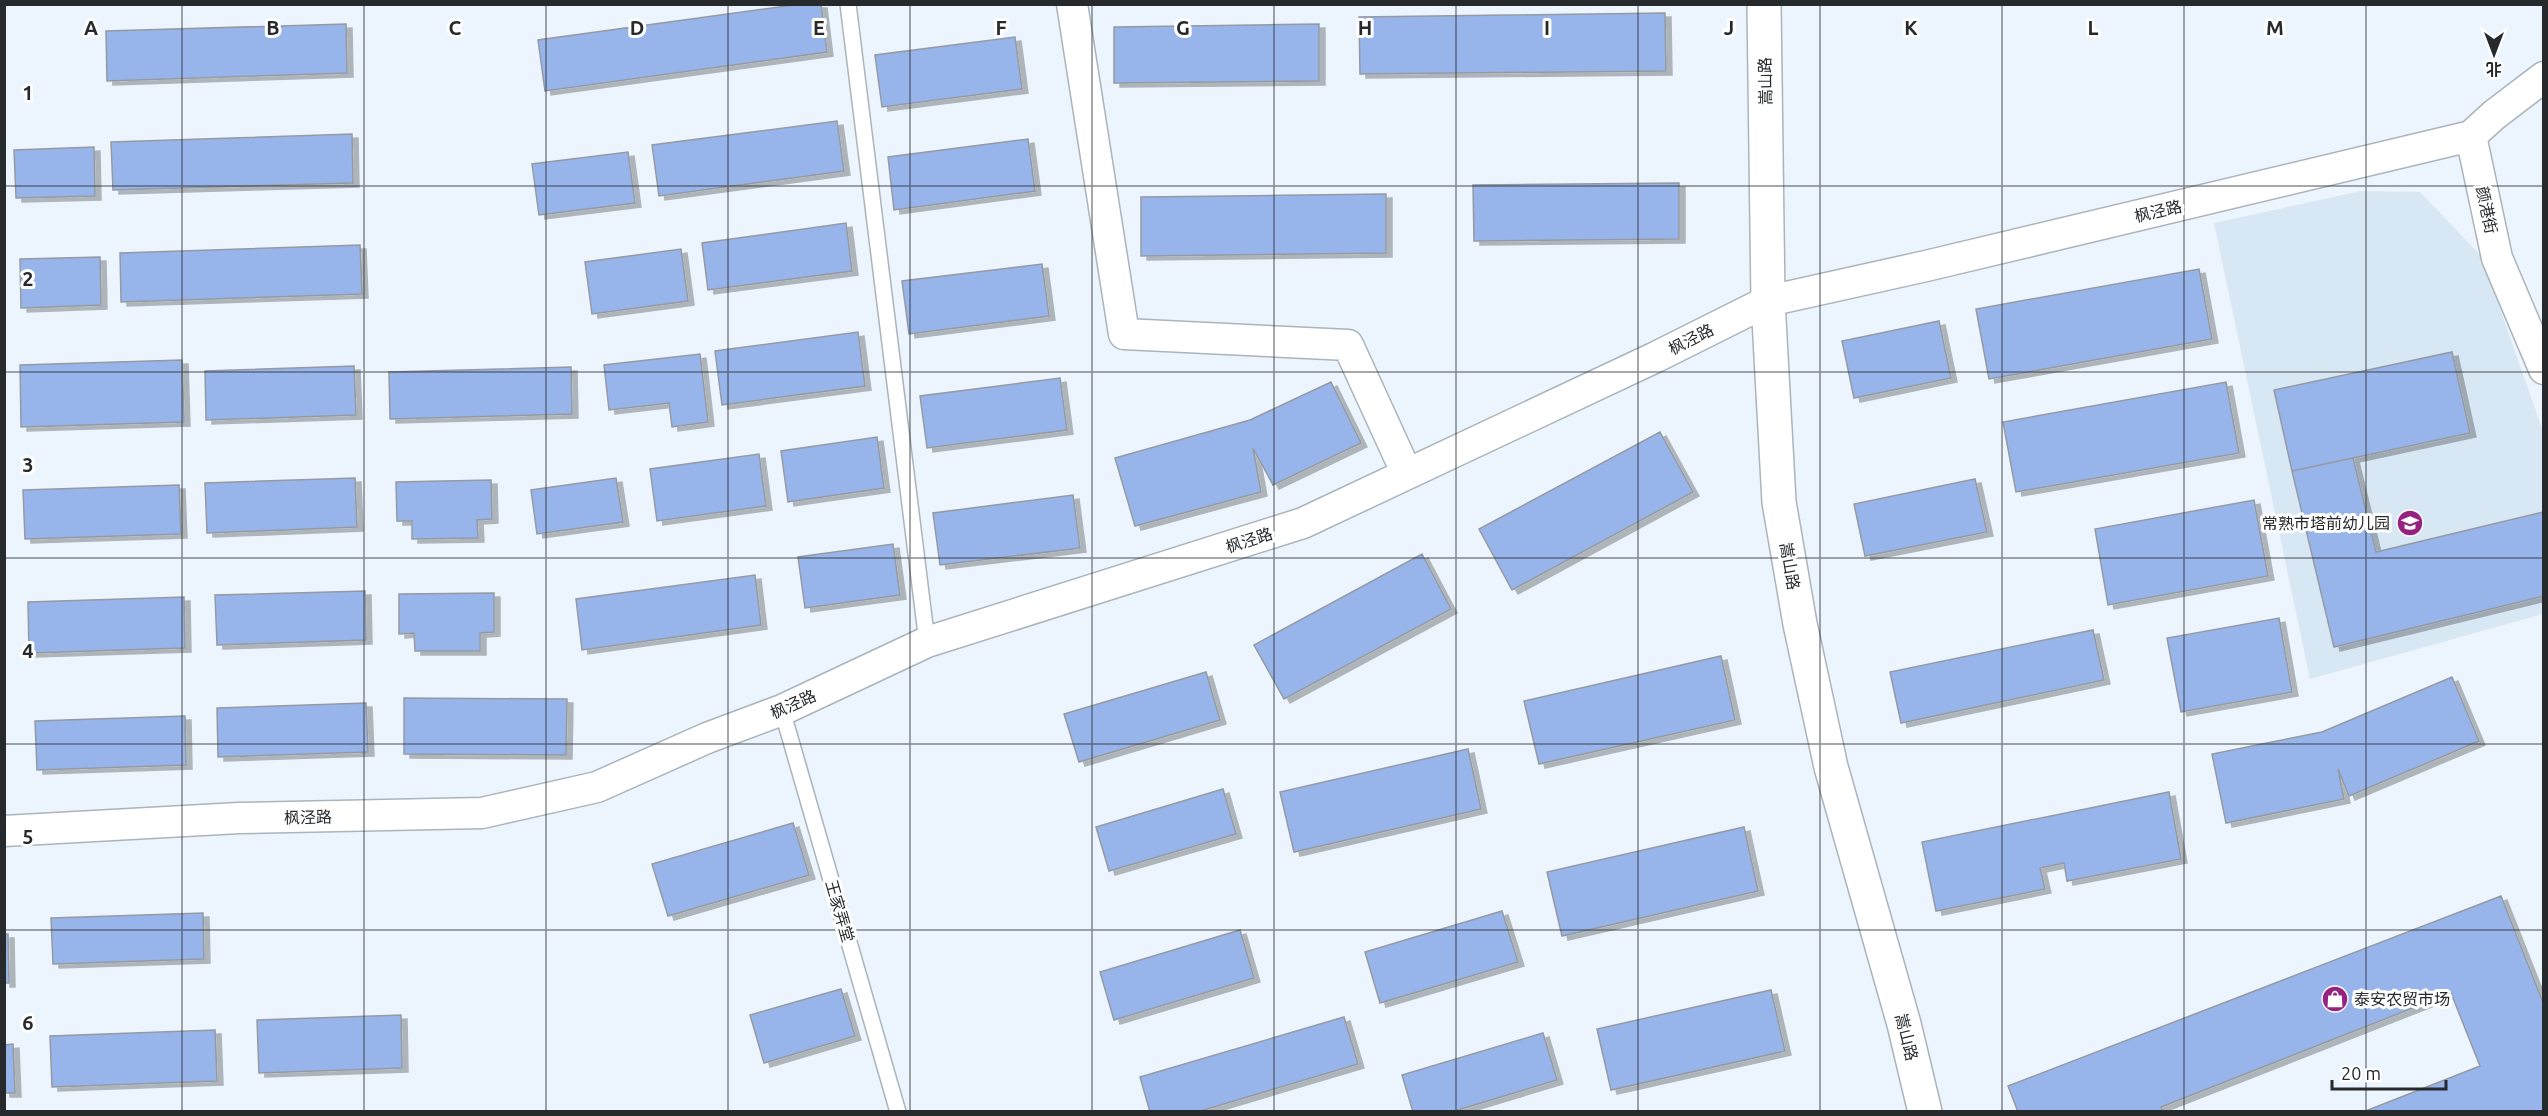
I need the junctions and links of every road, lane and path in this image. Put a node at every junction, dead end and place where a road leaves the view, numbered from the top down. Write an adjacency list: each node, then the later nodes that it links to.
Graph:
1 (848, 4): 9 (lane)
2 (1072, 4): 8 (street)
3 (1764, 4): 6 (street, 嵩山路)
4 (2544, 77): 5 (street)
5 (2471, 136): 6 (street, 枫泾路); 7 (street, 颜港街)
6 (1768, 301): 8 (street, 枫泾路); 13 (street, 嵩山路)
7 (2544, 369)
8 (1407, 474): 9 (street, 枫泾路)
9 (927, 642): 10 (street, 枫泾路)
10 (782, 710): 11 (street, 枫泾路); 12 (lane, 王家弄堂)
11 (4, 831)
12 (898, 1112)
13 (1925, 1112)

